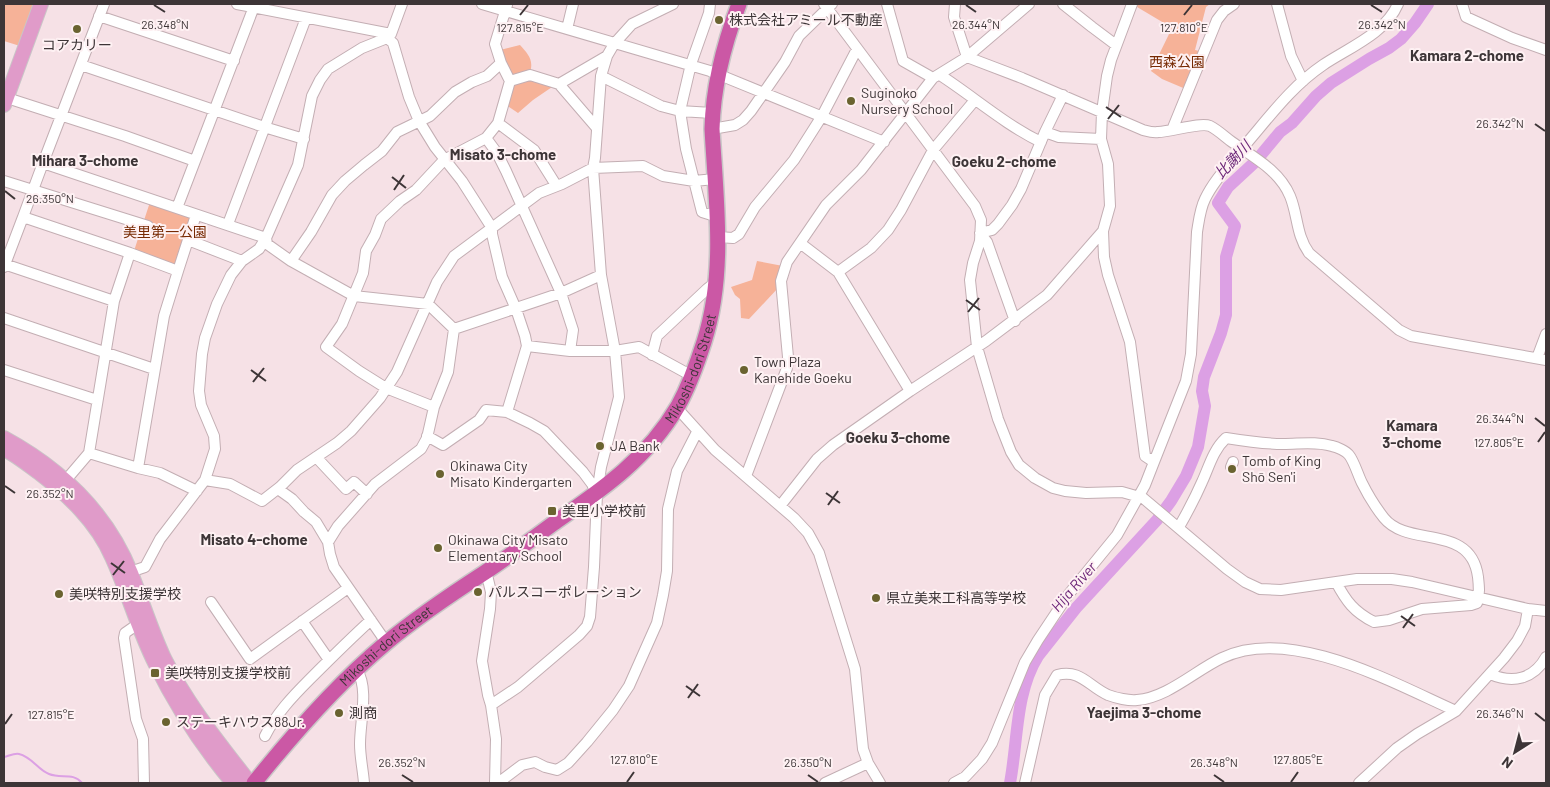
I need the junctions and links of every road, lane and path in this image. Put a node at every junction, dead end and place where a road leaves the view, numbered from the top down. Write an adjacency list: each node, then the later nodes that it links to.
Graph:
1 (41, 4): 44 (main road)
2 (104, 4): 22 (street)
3 (237, 4): 18 (street)
4 (402, 4): 25 (street)
5 (482, 4): 21 (street)
6 (573, 4): 24 (street)
7 (673, 4): 26 (street)
8 (710, 4): 35 (street)
9 (739, 4): 36 (highway, Mikoshi-dori Street)
10 (886, 4): 38 (street)
11 (955, 4): 31 (street)
12 (1063, 4): 27 (street)
13 (1132, 4): 27 (street)
14 (1234, 4): 58 (street)
15 (1278, 4): 40 (street)
16 (1398, 4): 40 (street)
17 (1462, 4): 29 (street)
18 (254, 5): 23 (street); 32 (street)
19 (828, 5): 28 (street); 42 (street)
20 (1022, 6): 31 (street)
21 (506, 7): 24 (street); 33 (street)
22 (99, 16): 32 (street); 34 (street)
23 (306, 18): 25 (street); 56 (street)
24 (567, 29): 26 (street)
25 (389, 36): 53 (street); 61 (street)
26 (614, 44): 30 (street); 35 (street)
27 (1116, 45): 48 (street)
28 (857, 49): 50 (street); 52 (street)
29 (1546, 50)
30 (607, 56): 37 (street); 41 (street)
31 (967, 57): 38 (street); 43 (street)
32 (234, 61): 46 (street)
33 (501, 63): 39 (street); 53 (street)
34 (81, 64): 46 (street); 51 (street)
35 (691, 64): 36 (street); 47 (street)
36 (718, 74): 42 (street); 49 (highway, Mikoshi-dori Street)
37 (601, 76): 47 (street); 55 (street)
38 (936, 76): 45 (street); 50 (street)
39 (510, 81): 41 (street); 54 (street)
40 (1303, 81): 65 (street)
41 (559, 84): 55 (street)
42 (763, 93): 52 (street); 57 (street)
43 (1063, 95): 48 (street); 59 (street)
44 (5, 100): 51 (street)
45 (975, 100): 59 (street); 64 (street)
46 (215, 110): 56 (street); 67 (street)
47 (680, 111): 49 (street); 72 (street)
48 (1102, 112): 58 (street); 62 (street)
49 (712, 113): 57 (highway, Mikoshi-dori Street)
50 (905, 113): 63 (street); 64 (street)
51 (61, 115): 67 (street); 68 (street)
52 (822, 116): 63 (street); 85 (street)
53 (419, 121): 66 (street); 91 (street)
54 (498, 123): 60 (street); 73 (street)
55 (597, 126): 69 (street)
56 (264, 127): 61 (street); 80 (street)
57 (712, 129): 70 (highway, Mikoshi-dori Street)
58 (1172, 130): 65 (street)
59 (1043, 137): 62 (street); 84 (street)
60 (486, 138): 66 (street); 75 (street)
61 (304, 139): 86 (street)
62 (1101, 139): 83 (street)
63 (884, 142): 88 (street)
64 (933, 150): 84 (street); 94 (street)
65 (1246, 151): 112 (street); 128 (street)
66 (444, 160): 82 (street); 98 (street)
67 (195, 162): 76 (street)
68 (43, 163): 74 (street); 76 (street)
69 (593, 168): 72 (street); 73 (street); 95 (street)
70 (715, 179): 72 (street); 79 (highway, Mikoshi-dori Street)
71 (4, 181): 74 (street)
72 (694, 181): 79 (street)
73 (556, 185): 75 (street)
74 (33, 190): 78 (street); 81 (street)
75 (521, 206): 82 (street); 97 (street)
76 (178, 208): 77 (street)
77 (196, 215): 80 (street); 87 (street)
78 (23, 217): 89 (street); 92 (street)
79 (718, 217): 85 (highway, Mikoshi-dori Street)
80 (228, 224): 86 (street)
81 (148, 226)
82 (492, 228): 100 (street); 101 (street)
83 (1103, 231): 103 (street); 128 (street)
84 (980, 233): 103 (street); 107 (street)
85 (718, 237): 96 (highway, Mikoshi-dori Street)
86 (266, 238): 90 (street); 91 (street)
87 (188, 240): 90 (street); 93 (street)
88 (800, 243): 94 (street); 130 (street)
89 (130, 253): 93 (street); 99 (street)
90 (242, 261): 132 (street)
91 (291, 261): 98 (street)
92 (4, 265): 99 (street)
93 (178, 271): 113 (street)
94 (838, 272): 117 (street)
95 (601, 275): 97 (street); 108 (street)
96 (716, 282): 111 (street); 115 (highway, Mikoshi-dori Street)
97 (560, 293): 101 (street); 109 (street)
98 (354, 296): 100 (street); 116 (street)
99 (114, 301): 110 (street)
100 (428, 304): 104 (street); 116 (street)
101 (516, 309): 104 (street); 106 (street)
102 (4, 318): 110 (street)
103 (1015, 321): 107 (street)
104 (454, 329): 119 (street)
105 (1546, 334): 112 (street)
106 (527, 346): 109 (street); 121 (street)
107 (977, 347): 117 (street); 137 (street)
108 (615, 351): 109 (street); 111 (street); 136 (street)
109 (570, 352)
110 (105, 353): 113 (street); 118 (street)
111 (652, 355): 115 (street)
112 (1542, 359)
113 (154, 369): 129 (street)
114 (4, 370): 118 (street)
115 (692, 376): 120 (highway, Mikoshi-dori Street)
116 (386, 388): 119 (street); 127 (street)
117 (910, 391): 138 (street)
118 (97, 400): 126 (street)
119 (434, 407): 123 (street)
120 (677, 408): 122 (street); 136 (highway, Mikoshi-dori Street)
121 (507, 412): 123 (street); 136 (street)
122 (697, 432): 130 (street); 166 (street)
123 (427, 436): 135 (street)
124 (4, 438): 131 (main road)
125 (4, 449): 151 (main road)
126 (89, 452): 129 (street); 131 (street)
127 (316, 457): 133 (street); 135 (street)
128 (1154, 462): 137 (street)
129 (138, 468): 134 (street)
130 (746, 476): 138 (street)
131 (66, 480): 142 (main road)
132 (205, 480): 133 (street); 134 (street)
133 (278, 489): 140 (street)
134 (197, 491): 142 (street)
135 (367, 494): 140 (street)
136 (597, 494): 141 (highway, Mikoshi-dori Street); 157 (street)
137 (1138, 496): 139 (street); 169 (street)
138 (780, 506): 160 (street)
139 (1179, 528): 143 (street); 145 (street)
140 (328, 542): 144 (street)
141 (486, 571): 152 (highway, Mikoshi-dori Street); 157 (street)
142 (130, 572): 163 (main road)
143 (1336, 582): 145 (street); 145 (street)
144 (348, 588): 149 (street); 150 (street)
145 (1479, 597): 147 (street)
146 (211, 602): 150 (street)
147 (1528, 609): 148 (street); 156 (street)
148 (1546, 611)
149 (371, 620): 152 (street); 154 (street)
150 (302, 621): 154 (street)
151 (138, 624): 161 (street); 162 (main road)
152 (386, 642): 155 (highway, Mikoshi-dori Street)
153 (1546, 657): 156 (street)
154 (328, 660): 159 (street)
155 (356, 670): 164 (highway, Mikoshi-dori Street); 165 (street)
156 (1490, 674): 158 (street)
157 (492, 704): 166 (street)
158 (1456, 712): 170 (street); 171 (street)
159 (265, 736)
160 (868, 763): 167 (street); 168 (street)
161 (144, 783)
162 (233, 783)
163 (250, 783)
164 (254, 783)
165 (364, 783)
166 (496, 783)
167 (826, 783)
168 (880, 783)
169 (954, 783)
170 (1025, 783)
171 (1359, 783)

